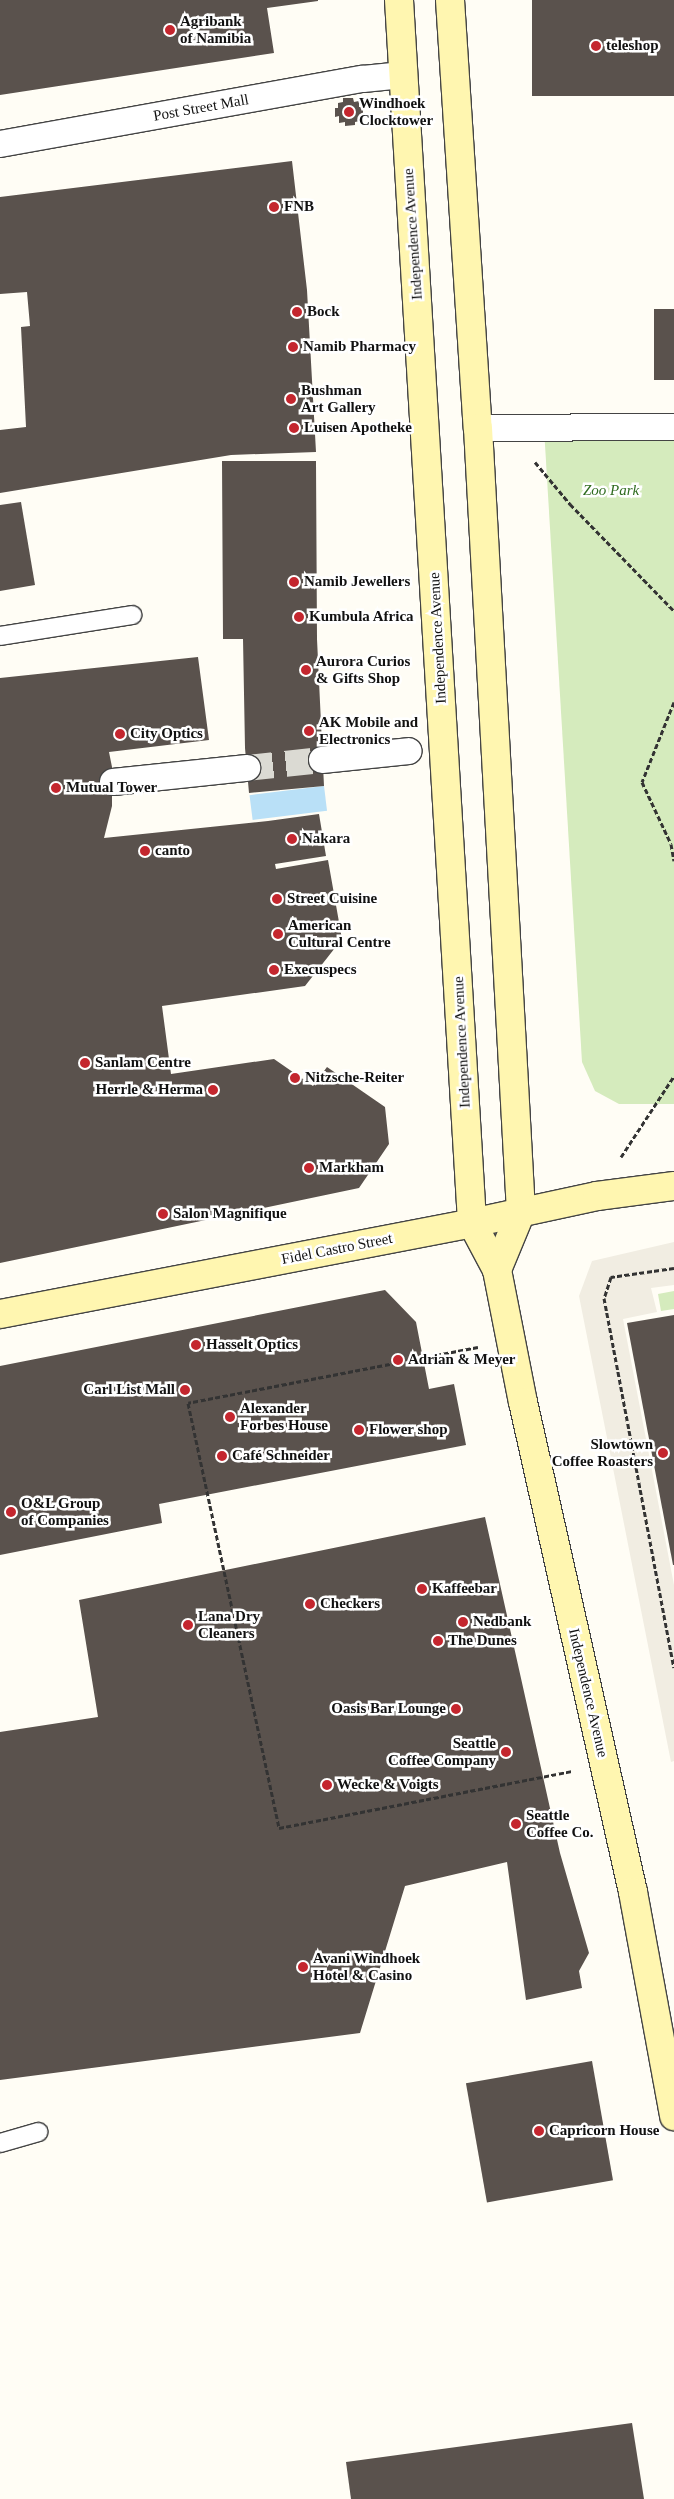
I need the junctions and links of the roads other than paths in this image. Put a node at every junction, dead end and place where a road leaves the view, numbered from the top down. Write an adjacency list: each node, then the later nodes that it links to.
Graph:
1 (399, 0): 3 (main road, Independence Avenue)
2 (450, 0): 6 (main road)
3 (403, 75): 4 (street, Post Street Mall); 15 (main road, Independence Avenue)
4 (0, 144)
5 (674, 427): 6 (street)
6 (478, 428): 14 (main road)
7 (132, 615): 8 (lane)
8 (0, 636)
9 (409, 751): 10 (street)
10 (322, 760)
11 (247, 768): 12 (street)
12 (113, 782)
13 (674, 1186): 14 (main road, Fidel Castro Street)
14 (521, 1212): 15 (main road, Fidel Castro Street); 16 (main road)
15 (472, 1223): 16 (main road, Independence Avenue); 17 (main road, Fidel Castro Street)
16 (497, 1270): 18 (main road, Independence Avenue)
17 (0, 1314)
18 (674, 2116)
19 (38, 2132): 20 (lane)
20 (0, 2143)

